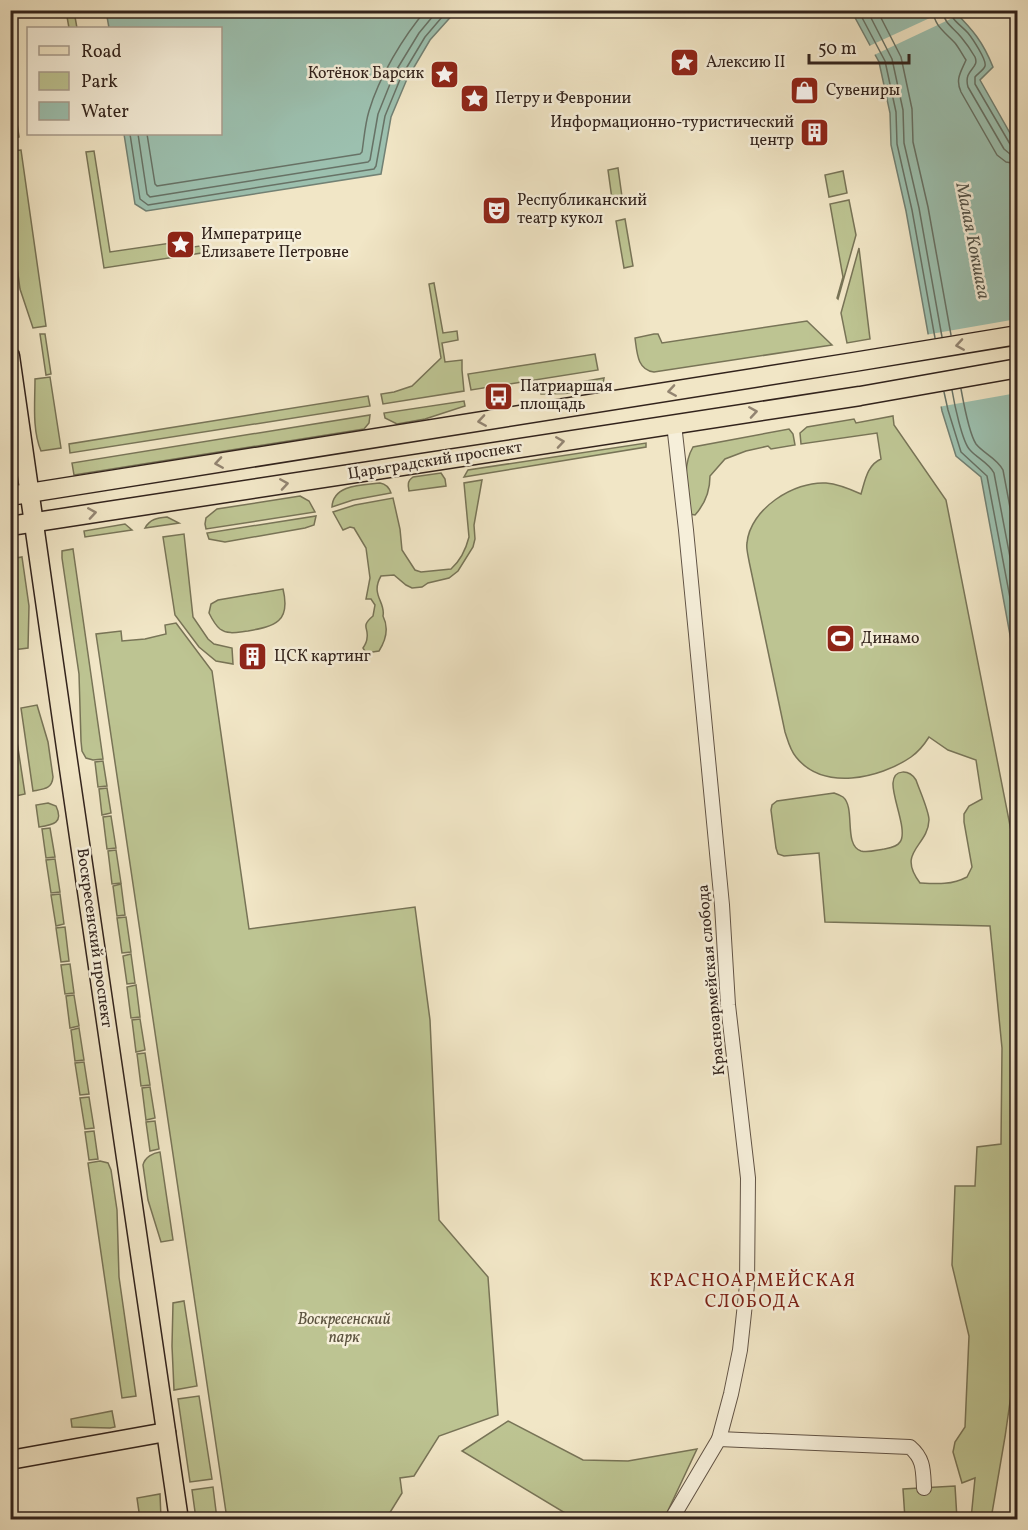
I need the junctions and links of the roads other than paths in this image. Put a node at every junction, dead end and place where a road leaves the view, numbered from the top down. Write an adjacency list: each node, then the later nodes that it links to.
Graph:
1 (1017, 335): 5 (main road, Царьградский проспект, one-way to 5)
2 (10, 356): 5 (main road, Воскресенский проспект)
3 (1017, 368): 4 (main road, Царьградский проспект, one-way to 3)
4 (674, 424): 7 (main road, Царьградский проспект, one-way to 4); 10 (street, Красноармейская слобода)
5 (30, 492): 6 (main road, Царьградский проспект); 7 (main road, Воскресенский проспект)
6 (10, 496)
7 (34, 522): 8 (main road, Царьградский проспект); 9 (main road, Воскресенский проспект)
8 (10, 526)
9 (165, 1432): 11 (main road); 13 (main road, Воскресенский проспект)
10 (719, 1439): 12 (street); 14 (street, Красноармейская слобода)
11 (10, 1460)
12 (924, 1488)
13 (178, 1520)
14 (671, 1520)

